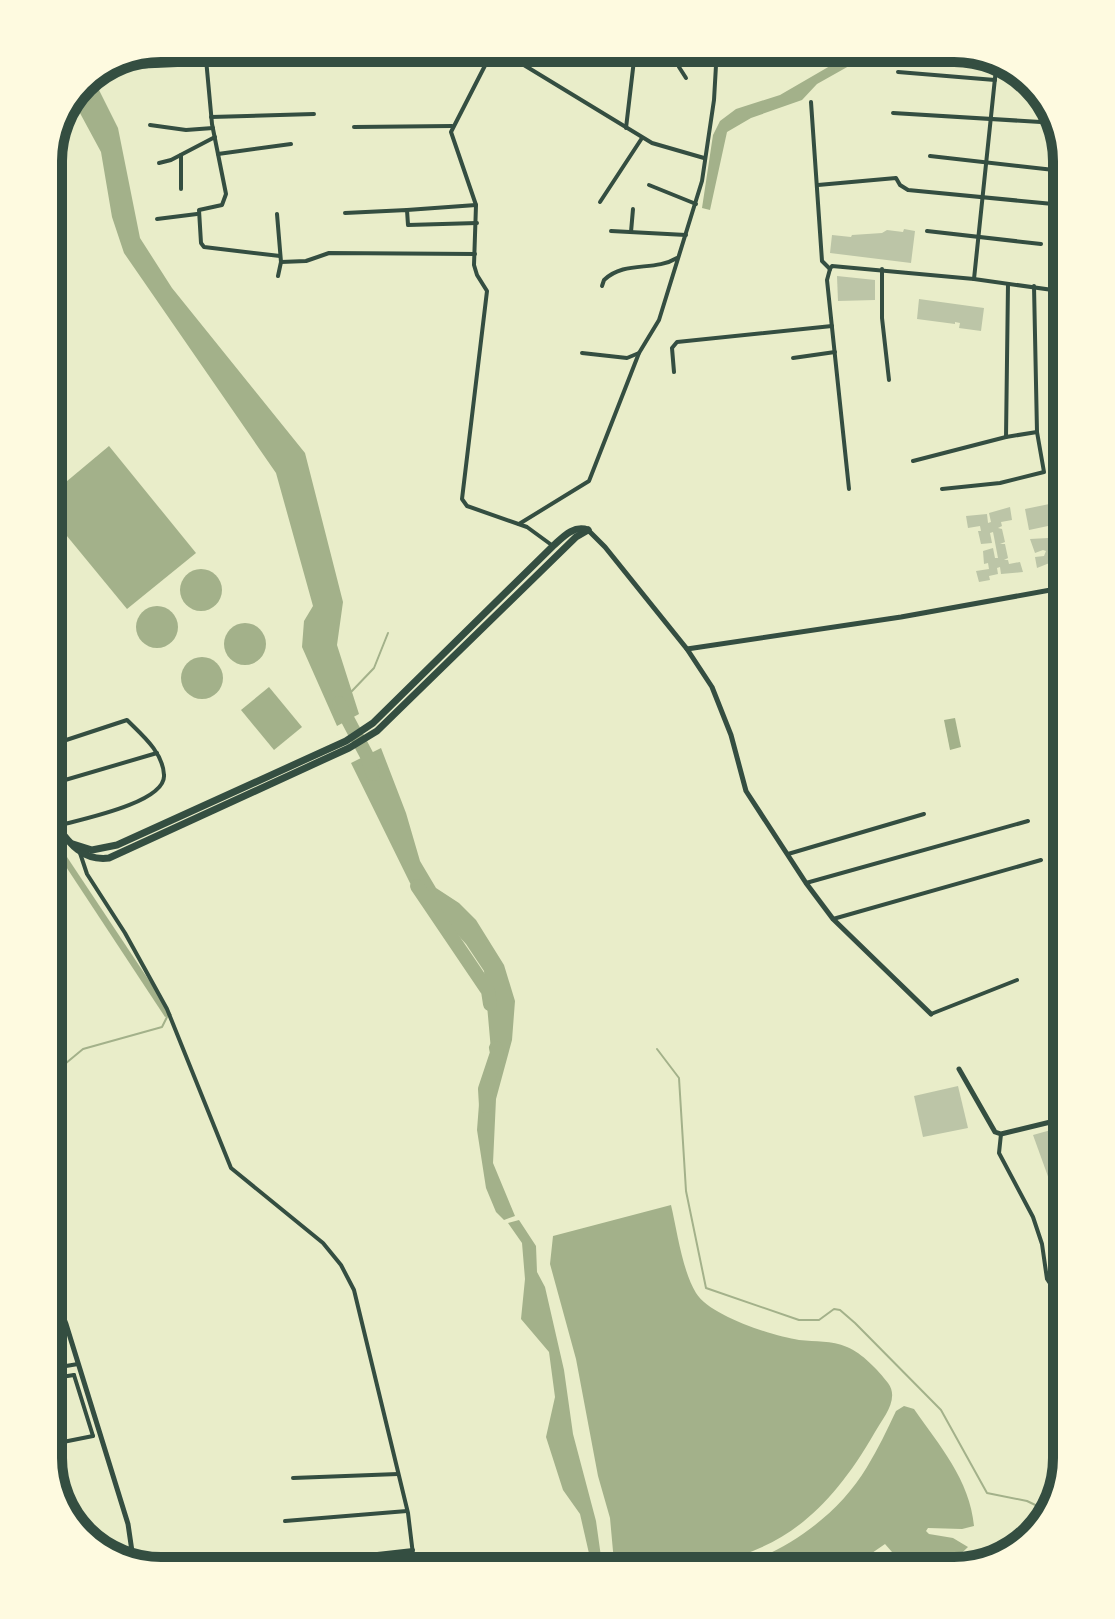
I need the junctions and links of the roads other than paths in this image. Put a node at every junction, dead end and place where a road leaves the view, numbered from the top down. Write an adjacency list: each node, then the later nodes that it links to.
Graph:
1 (246, 62): 7 (street)
2 (487, 62): 20 (street)
3 (518, 62): 23 (street)
4 (634, 62): 23 (street)
5 (678, 62): 11 (street)
6 (716, 62): 30 (street)
7 (206, 64): 8 (street); 16 (street)
8 (132, 67)
9 (898, 72): 12 (street)
10 (996, 72): 12 (street)
11 (686, 78)
12 (995, 80): 17 (street)
13 (811, 102): 35 (street)
14 (893, 113): 17 (street)
15 (314, 114): 16 (street)
16 (211, 117): 22 (street)
17 (991, 118): 18 (street); 31 (street)
18 (1045, 122)
19 (150, 125): 22 (street)
20 (452, 126): 21 (street); 41 (street)
21 (354, 127)
22 (213, 128): 24 (street)
23 (626, 128): 25 (street)
24 (215, 137): 27 (street); 28 (street)
25 (642, 138): 30 (street); 38 (street)
26 (291, 144): 27 (street)
27 (218, 154): 45 (street)
28 (181, 155): 32 (street); 36 (street)
29 (930, 156): 31 (street)
30 (705, 159): 39 (street)
31 (986, 161): 33 (street); 37 (street)
32 (159, 163)
33 (1053, 170)
34 (649, 185): 39 (street)
35 (818, 185): 37 (street); 58 (street)
36 (181, 189)
37 (982, 198): 40 (street); 53 (street)
38 (600, 202)
39 (696, 204): 52 (street)
40 (1053, 204)
41 (476, 205): 43 (street); 48 (street)
42 (633, 209): 51 (street)
43 (407, 210): 44 (street); 48 (street)
44 (345, 213)
45 (197, 214): 47 (street); 57 (street)
46 (277, 214): 57 (street)
47 (157, 219)
48 (477, 223): 55 (street)
49 (611, 231): 51 (street)
50 (927, 231): 53 (street)
51 (631, 232): 52 (street)
52 (686, 235): 56 (street)
53 (978, 238): 54 (street); 61 (street)
54 (1041, 244)
55 (475, 254): 57 (street); 78 (street)
56 (679, 257): 63 (street); 69 (street)
57 (281, 259): 60 (street)
58 (830, 269): 59 (street); 66 (street)
59 (882, 269): 61 (street); 72 (street)
60 (278, 276)
61 (974, 279): 62 (street)
62 (1008, 284): 64 (street); 74 (street)
63 (602, 286)
64 (1034, 286): 65 (street); 73 (street)
65 (1053, 289)
66 (832, 326): 67 (street); 71 (street)
67 (835, 352): 70 (street); 76 (street)
68 (582, 353): 69 (street)
69 (639, 353): 78 (street)
70 (793, 358)
71 (674, 372)
72 (889, 380)
73 (1037, 432): 74 (street); 77 (street)
74 (1006, 437): 75 (street)
75 (913, 461)
76 (849, 489)
77 (942, 489)
78 (519, 524): 81 (street)
79 (588, 530): 80 (main road); 83 (street)
80 (573, 534): 81 (main road); 84 (main road)
81 (553, 546): 84 (main road)
82 (1053, 590): 83 (street)
83 (687, 649): 95 (street)
84 (375, 727): 86 (main road)
85 (62, 741): 87 (street)
86 (348, 744): 93 (main road); 94 (main road)
87 (157, 753): 88 (street); 91 (street)
88 (62, 781)
89 (924, 814): 95 (street)
90 (1028, 821): 97 (street)
91 (62, 825)
92 (62, 832): 93 (main road)
93 (71, 844): 94 (main road)
94 (80, 853): 114 (street)
95 (788, 854): 97 (street)
96 (1041, 860): 98 (street)
97 (806, 883): 98 (street)
98 (833, 919): 100 (street)
99 (1017, 980): 100 (street)
100 (931, 1014)
101 (959, 1069): 103 (street)
102 (1053, 1121): 103 (street)
103 (1001, 1134): 104 (street)
104 (1053, 1288)
105 (62, 1317): 107 (street)
106 (62, 1361): 108 (street)
107 (78, 1364): 108 (street); 109 (street)
108 (64, 1367)
109 (77, 1374): 110 (street); 111 (street); 112 (street)
110 (62, 1377)
111 (100, 1434): 112 (street); 119 (street)
112 (93, 1436): 113 (street)
113 (62, 1442)
114 (398, 1474): 115 (street); 116 (street)
115 (293, 1478)
116 (407, 1511): 117 (street); 118 (street)
117 (285, 1521)
118 (413, 1550): 120 (street); 121 (street)
119 (132, 1553)
120 (350, 1557)
121 (414, 1557)

